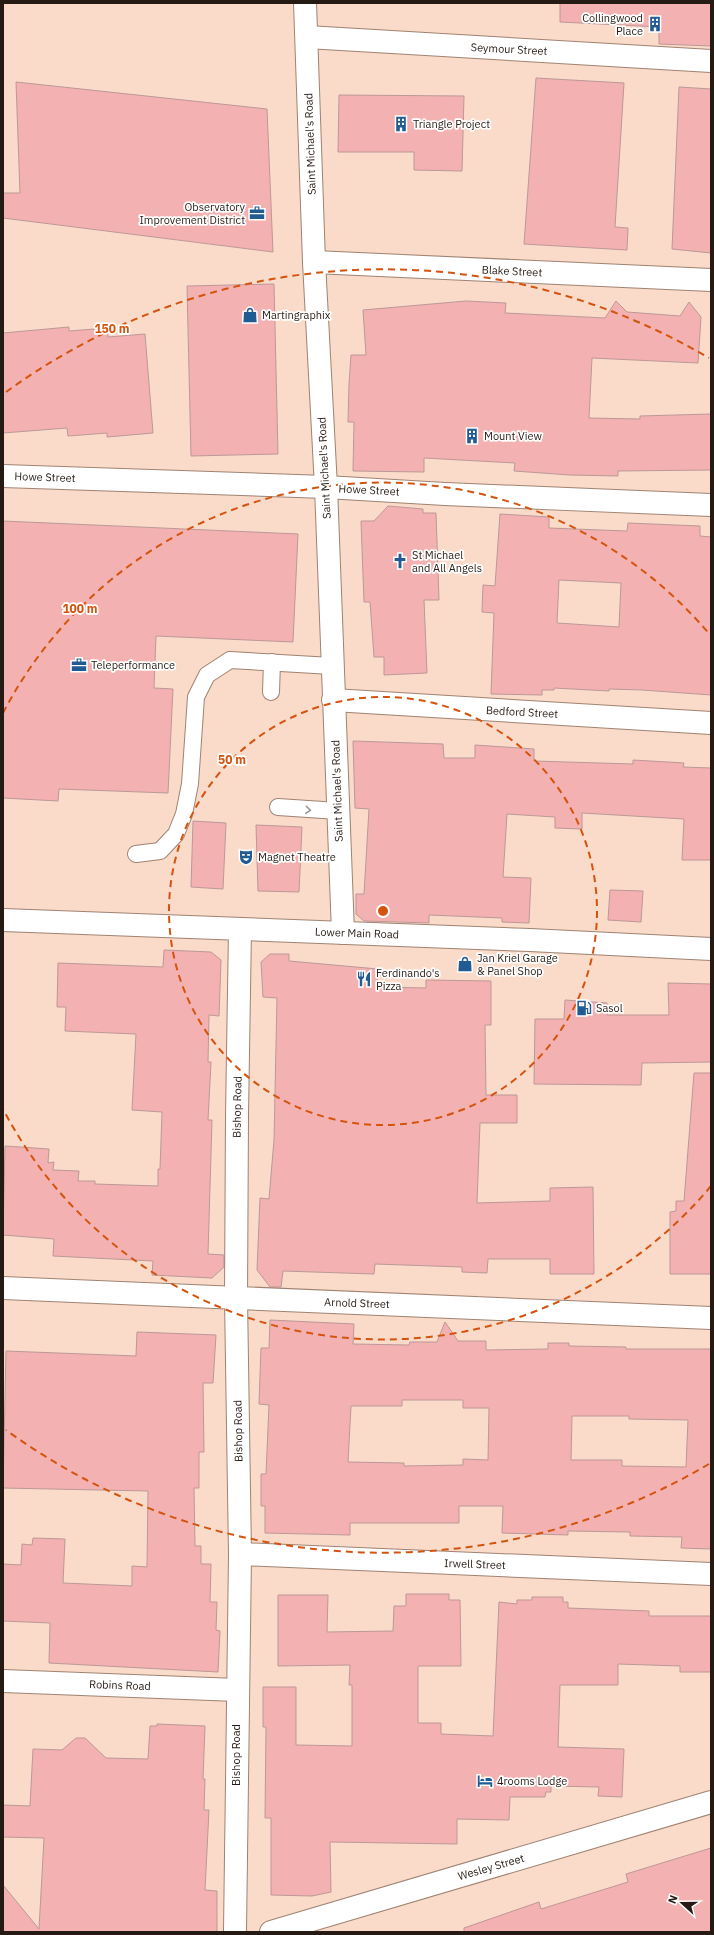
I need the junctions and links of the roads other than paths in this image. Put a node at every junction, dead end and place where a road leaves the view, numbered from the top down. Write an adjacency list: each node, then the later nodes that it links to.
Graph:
1 (305, 3): 2 (street, Saint Michael's Road)
2 (306, 37): 3 (street, Seymour Street); 4 (street, Saint Michael's Road)
3 (711, 61)
4 (314, 262): 5 (street, Blake Street); 7 (street, Saint Michael's Road)
5 (711, 280)
6 (3, 476): 7 (street, Howe Street)
7 (326, 487): 8 (street, Howe Street); 10 (street, Saint Michael's Road)
8 (711, 505)
9 (272, 662): 10 (lane); 11 (lane); 16 (lane)
10 (332, 666): 12 (street, Saint Michael's Road)
11 (271, 692)
12 (333, 700): 13 (street, Bedford Street); 15 (street, Saint Michael's Road)
13 (711, 723)
14 (278, 807): 15 (lane, one-way to 15)
15 (338, 812): 19 (street, Saint Michael's Road)
16 (136, 854)
17 (3, 920): 18 (street, Lower Main Road)
18 (240, 929): 19 (street, Lower Main Road); 22 (street, Bishop Road)
19 (343, 932): 20 (street, Lower Main Road)
20 (711, 949)
21 (3, 1288): 22 (street, Arnold Street)
22 (236, 1298): 23 (street, Arnold Street); 24 (street, Bishop Road)
23 (711, 1318)
24 (240, 1554): 25 (street, Irwell Street); 27 (street, Bishop Road)
25 (711, 1574)
26 (3, 1681): 27 (street, Robins Road)
27 (237, 1690): 29 (street, Bishop Road)
28 (711, 1802): 30 (street, Wesley Street)
29 (235, 1932)
30 (272, 1932)

